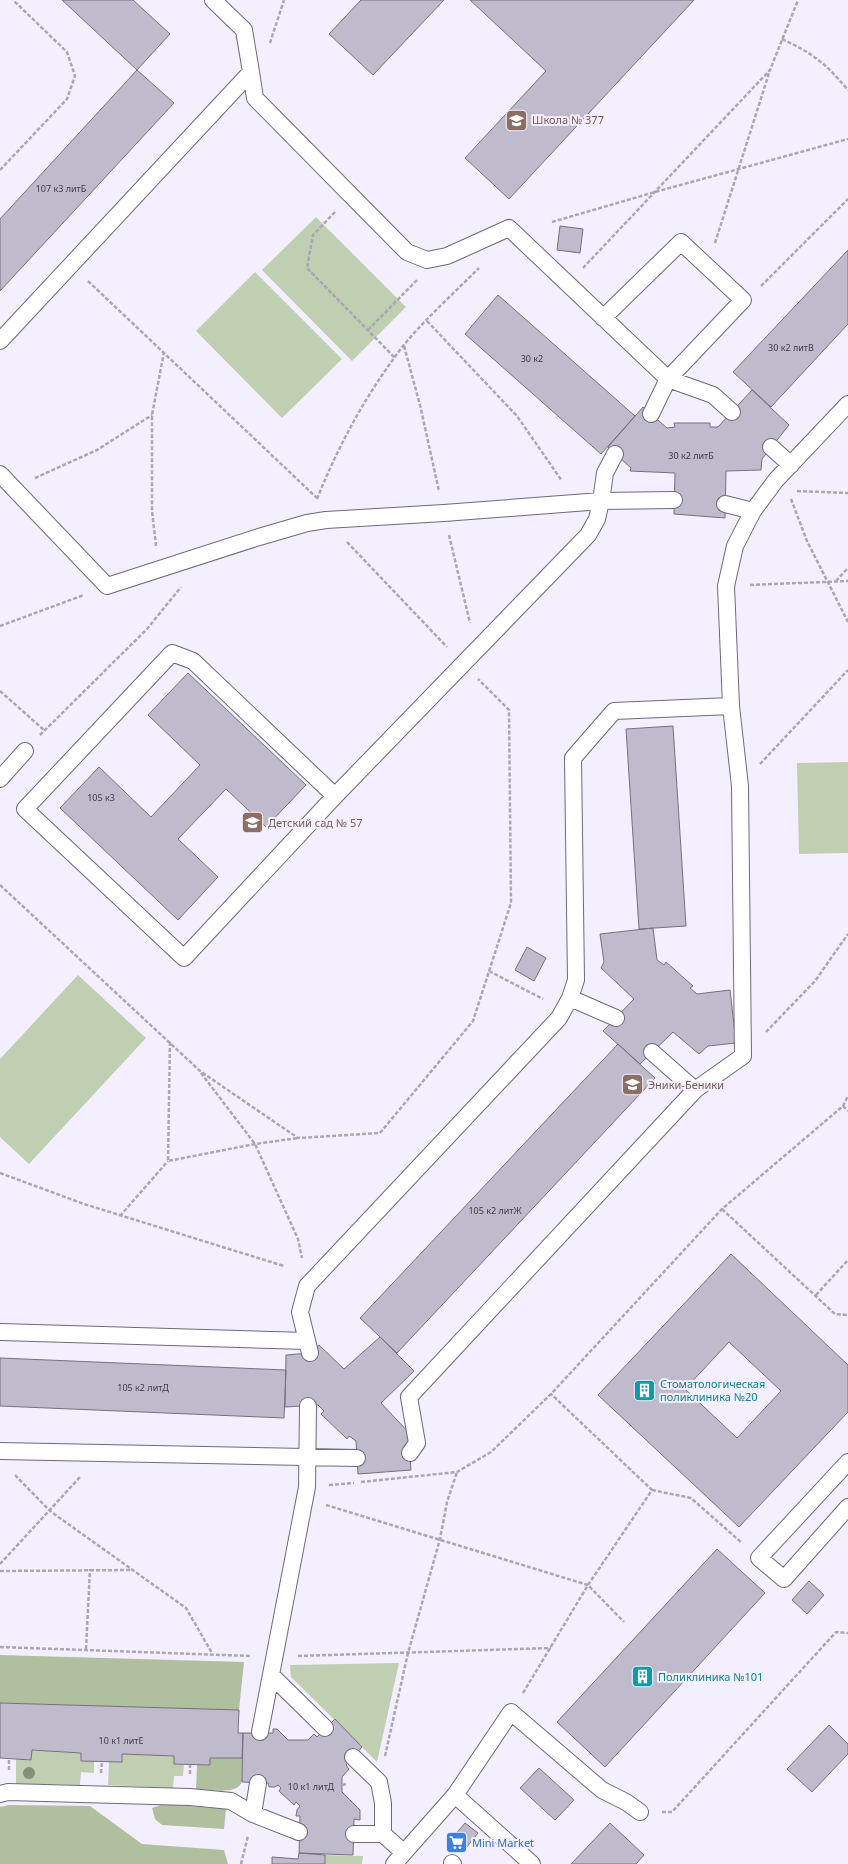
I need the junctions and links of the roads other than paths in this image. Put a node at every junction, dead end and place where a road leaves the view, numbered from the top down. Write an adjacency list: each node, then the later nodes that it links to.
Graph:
1 (213, 0): 2 (lane)
2 (251, 72): 3 (lane); 4 (lane)
3 (603, 318): 5 (lane); 5 (lane)
4 (0, 341)
5 (668, 379): 7 (lane); 8 (lane)
6 (848, 404): 11 (lane)
7 (732, 412)
8 (651, 414)
9 (771, 447): 11 (lane)
10 (615, 454): 14 (lane)
11 (791, 465): 16 (lane)
12 (0, 474): 14 (lane)
13 (674, 500): 14 (lane)
14 (601, 501): 20 (lane)
15 (725, 504): 16 (lane)
16 (753, 511): 17 (lane)
17 (731, 706): 21 (lane); 24 (lane)
18 (25, 752): 19 (lane)
19 (0, 779)
20 (336, 796): 20 (lane)
21 (570, 998): 22 (lane); 25 (lane)
22 (616, 1018)
23 (652, 1052): 24 (lane)
24 (695, 1090): 28 (lane)
25 (0, 1332)
26 (308, 1406): 29 (lane)
27 (0, 1451): 29 (lane)
28 (410, 1454)
29 (308, 1456): 30 (lane); 33 (lane)
30 (357, 1458)
31 (848, 1462): 32 (lane)
32 (848, 1507)
33 (271, 1675): 34 (lane); 35 (lane)
34 (325, 1728)
35 (260, 1732)
36 (353, 1757): 44 (lane)
37 (258, 1783): 41 (lane)
38 (0, 1794): 41 (lane)
39 (455, 1795): 40 (lane); 45 (lane); 46 (lane)
40 (640, 1812)
41 (253, 1814): 42 (lane)
42 (299, 1832)
43 (354, 1834): 44 (lane)
44 (383, 1834): 45 (lane)
45 (399, 1858)
46 (532, 1864)

